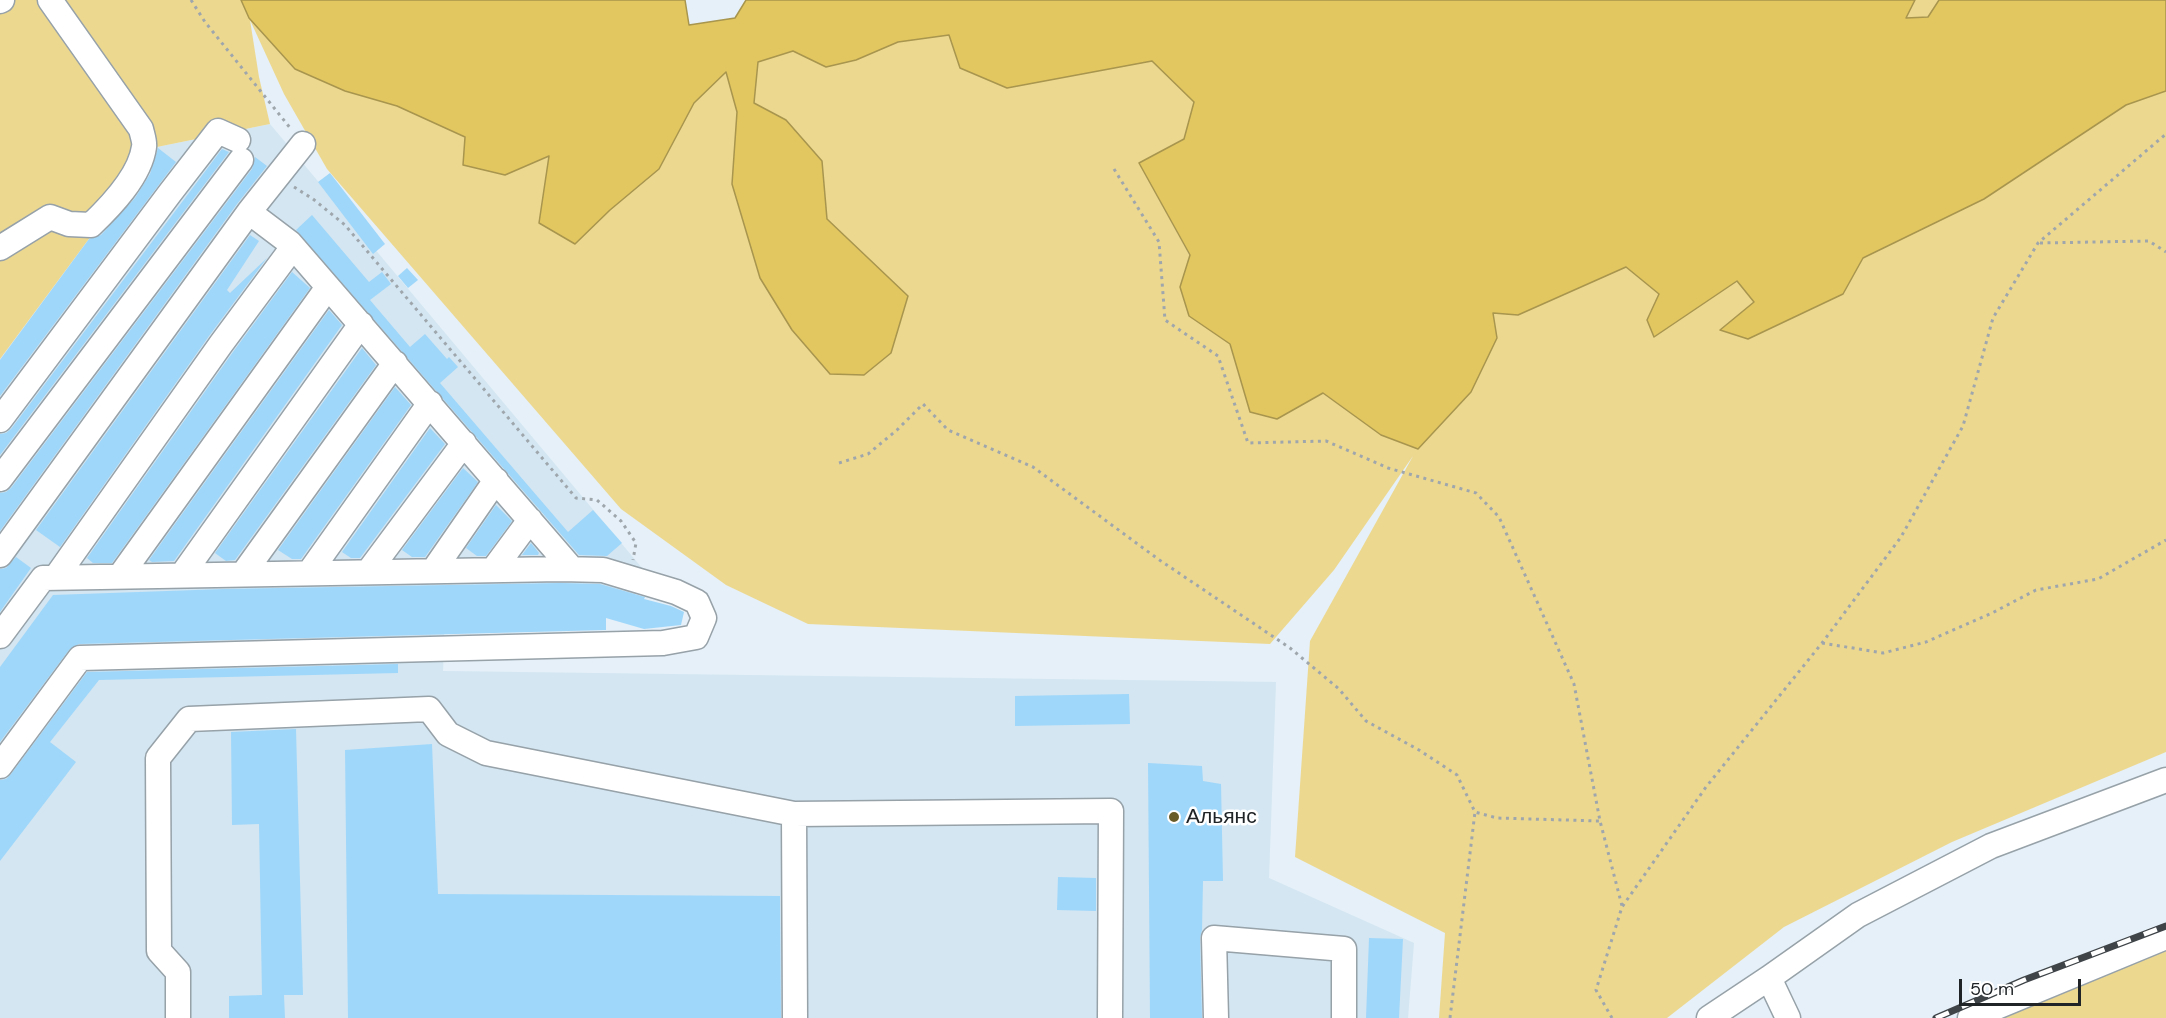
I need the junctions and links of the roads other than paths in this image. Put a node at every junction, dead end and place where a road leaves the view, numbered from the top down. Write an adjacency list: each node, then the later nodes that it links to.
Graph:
1 (50, 0): 5 (lane)
2 (303, 144): 3 (lane)
3 (249, 212): 4 (lane); 15 (lane)
4 (293, 247): 6 (lane); 24 (lane)
5 (0, 248)
6 (328, 287): 7 (lane); 23 (lane)
7 (361, 324): 8 (lane); 22 (lane)
8 (395, 363): 9 (lane); 21 (lane)
9 (430, 403): 11 (lane); 20 (lane)
10 (0, 420): 12 (lane)
11 (464, 443): 13 (lane); 19 (lane)
12 (0, 479)
13 (496, 480): 14 (lane); 18 (lane)
14 (530, 520): 16 (lane); 17 (lane)
15 (0, 555)
16 (572, 569): 17 (lane); 26 (lane)
17 (493, 570): 18 (lane)
18 (433, 571): 19 (lane)
19 (369, 572): 20 (lane)
20 (309, 573): 21 (lane)
21 (243, 574): 22 (lane)
22 (182, 575): 23 (lane)
23 (120, 576): 24 (lane)
24 (56, 577): 25 (lane)
25 (0, 636)
26 (0, 766)
27 (2166, 780): 30 (lane)
28 (794, 814): 31 (lane); 32 (lane); 33 (lane)
29 (2166, 938): 38 (lane)
30 (1769, 978): 36 (lane); 37 (lane)
31 (178, 1018)
32 (795, 1018)
33 (1110, 1018)
34 (1216, 1018): 35 (lane)
35 (1344, 1018)
36 (1709, 1018)
37 (1788, 1018)
38 (1970, 1018)

